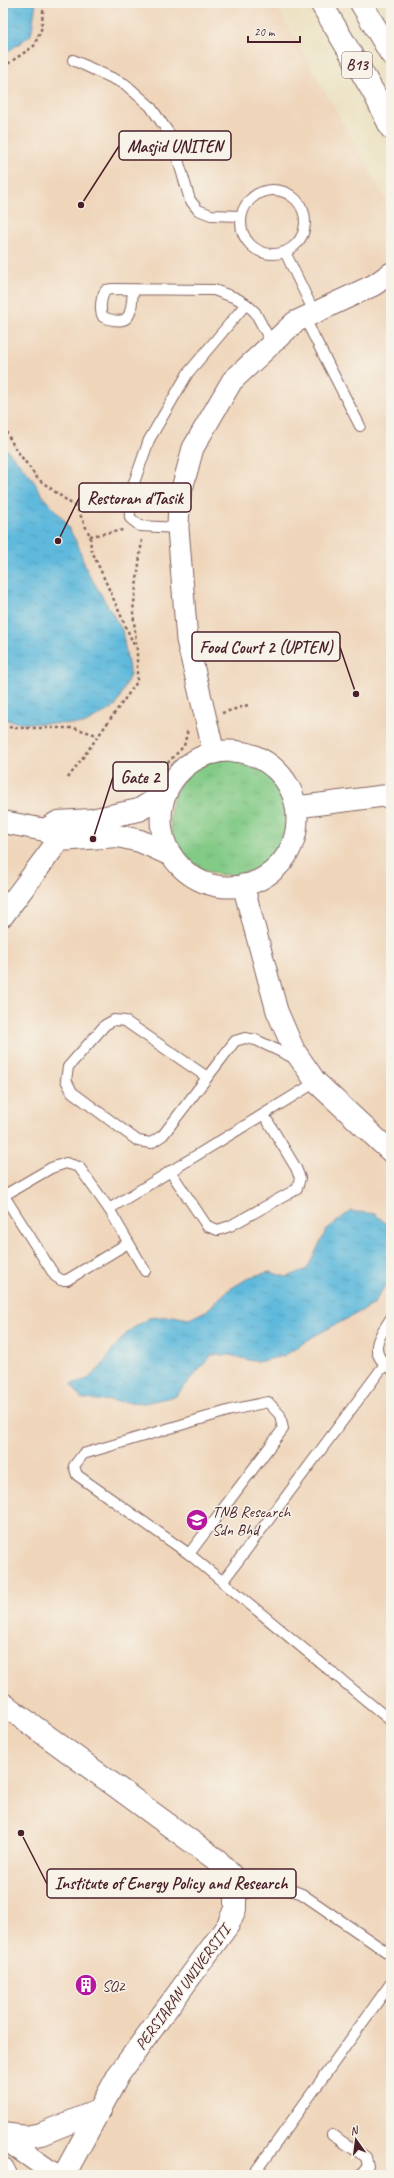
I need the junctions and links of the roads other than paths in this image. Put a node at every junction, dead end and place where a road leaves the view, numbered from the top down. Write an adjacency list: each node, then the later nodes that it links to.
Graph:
1 (321, 3): 5 (street, B13)
2 (361, 3): 3 (street, B13)
3 (391, 54)
4 (73, 60): 6 (lane)
5 (391, 128)
6 (241, 216): 7 (lane); 7 (lane)
7 (285, 252): 12 (lane)
8 (391, 273): 9 (street)
9 (382, 284): 12 (street)
10 (133, 290): 11 (lane)
11 (246, 304): 13 (lane); 15 (lane)
12 (309, 315): 13 (street); 14 (lane)
13 (272, 344): 15 (street)
14 (360, 426)
15 (178, 528): 16 (street)
16 (214, 753): 17 (street); 19 (street)
17 (160, 786): 21 (street); 22 (street)
18 (391, 795): 19 (street)
19 (296, 807): 23 (street)
20 (3, 822): 21 (street)
21 (54, 831): 22 (street); 24 (street)
22 (171, 855): 23 (street)
23 (243, 885): 25 (street)
24 (3, 915)
25 (303, 1063): 26 (lane); 27 (street)
26 (208, 1077): 26 (lane)
27 (316, 1082): 28 (lane); 29 (street)
28 (264, 1115): 30 (lane); 30 (lane)
29 (391, 1152)
30 (170, 1170): 32 (lane)
31 (3, 1196): 32 (lane); 33 (lane)
32 (109, 1209): 33 (lane)
33 (128, 1243): 34 (lane)
34 (145, 1271)
35 (391, 1318): 37 (lane)
36 (391, 1356): 37 (lane)
37 (388, 1367): 39 (lane)
38 (189, 1554): 38 (lane); 39 (lane)
39 (223, 1581): 41 (lane)
40 (3, 1704): 42 (street, PERSIARAN UNIVERSITI)
41 (391, 1721)
42 (235, 1896): 43 (lane); 45 (street, PERSIARAN UNIVERSITI)
43 (391, 1955)
44 (391, 1983): 55 (lane)
45 (100, 2110): 46 (street); 54 (street, PERSIARAN UNIVERSITI)
46 (3, 2134)
47 (332, 2135): 56 (lane)
48 (3, 2138): 53 (street)
49 (3, 2164): 52 (street)
50 (3, 2169): 51 (street)
51 (6, 2175)
52 (19, 2175)
53 (56, 2175)
54 (64, 2175)
55 (253, 2175)
56 (361, 2175)

